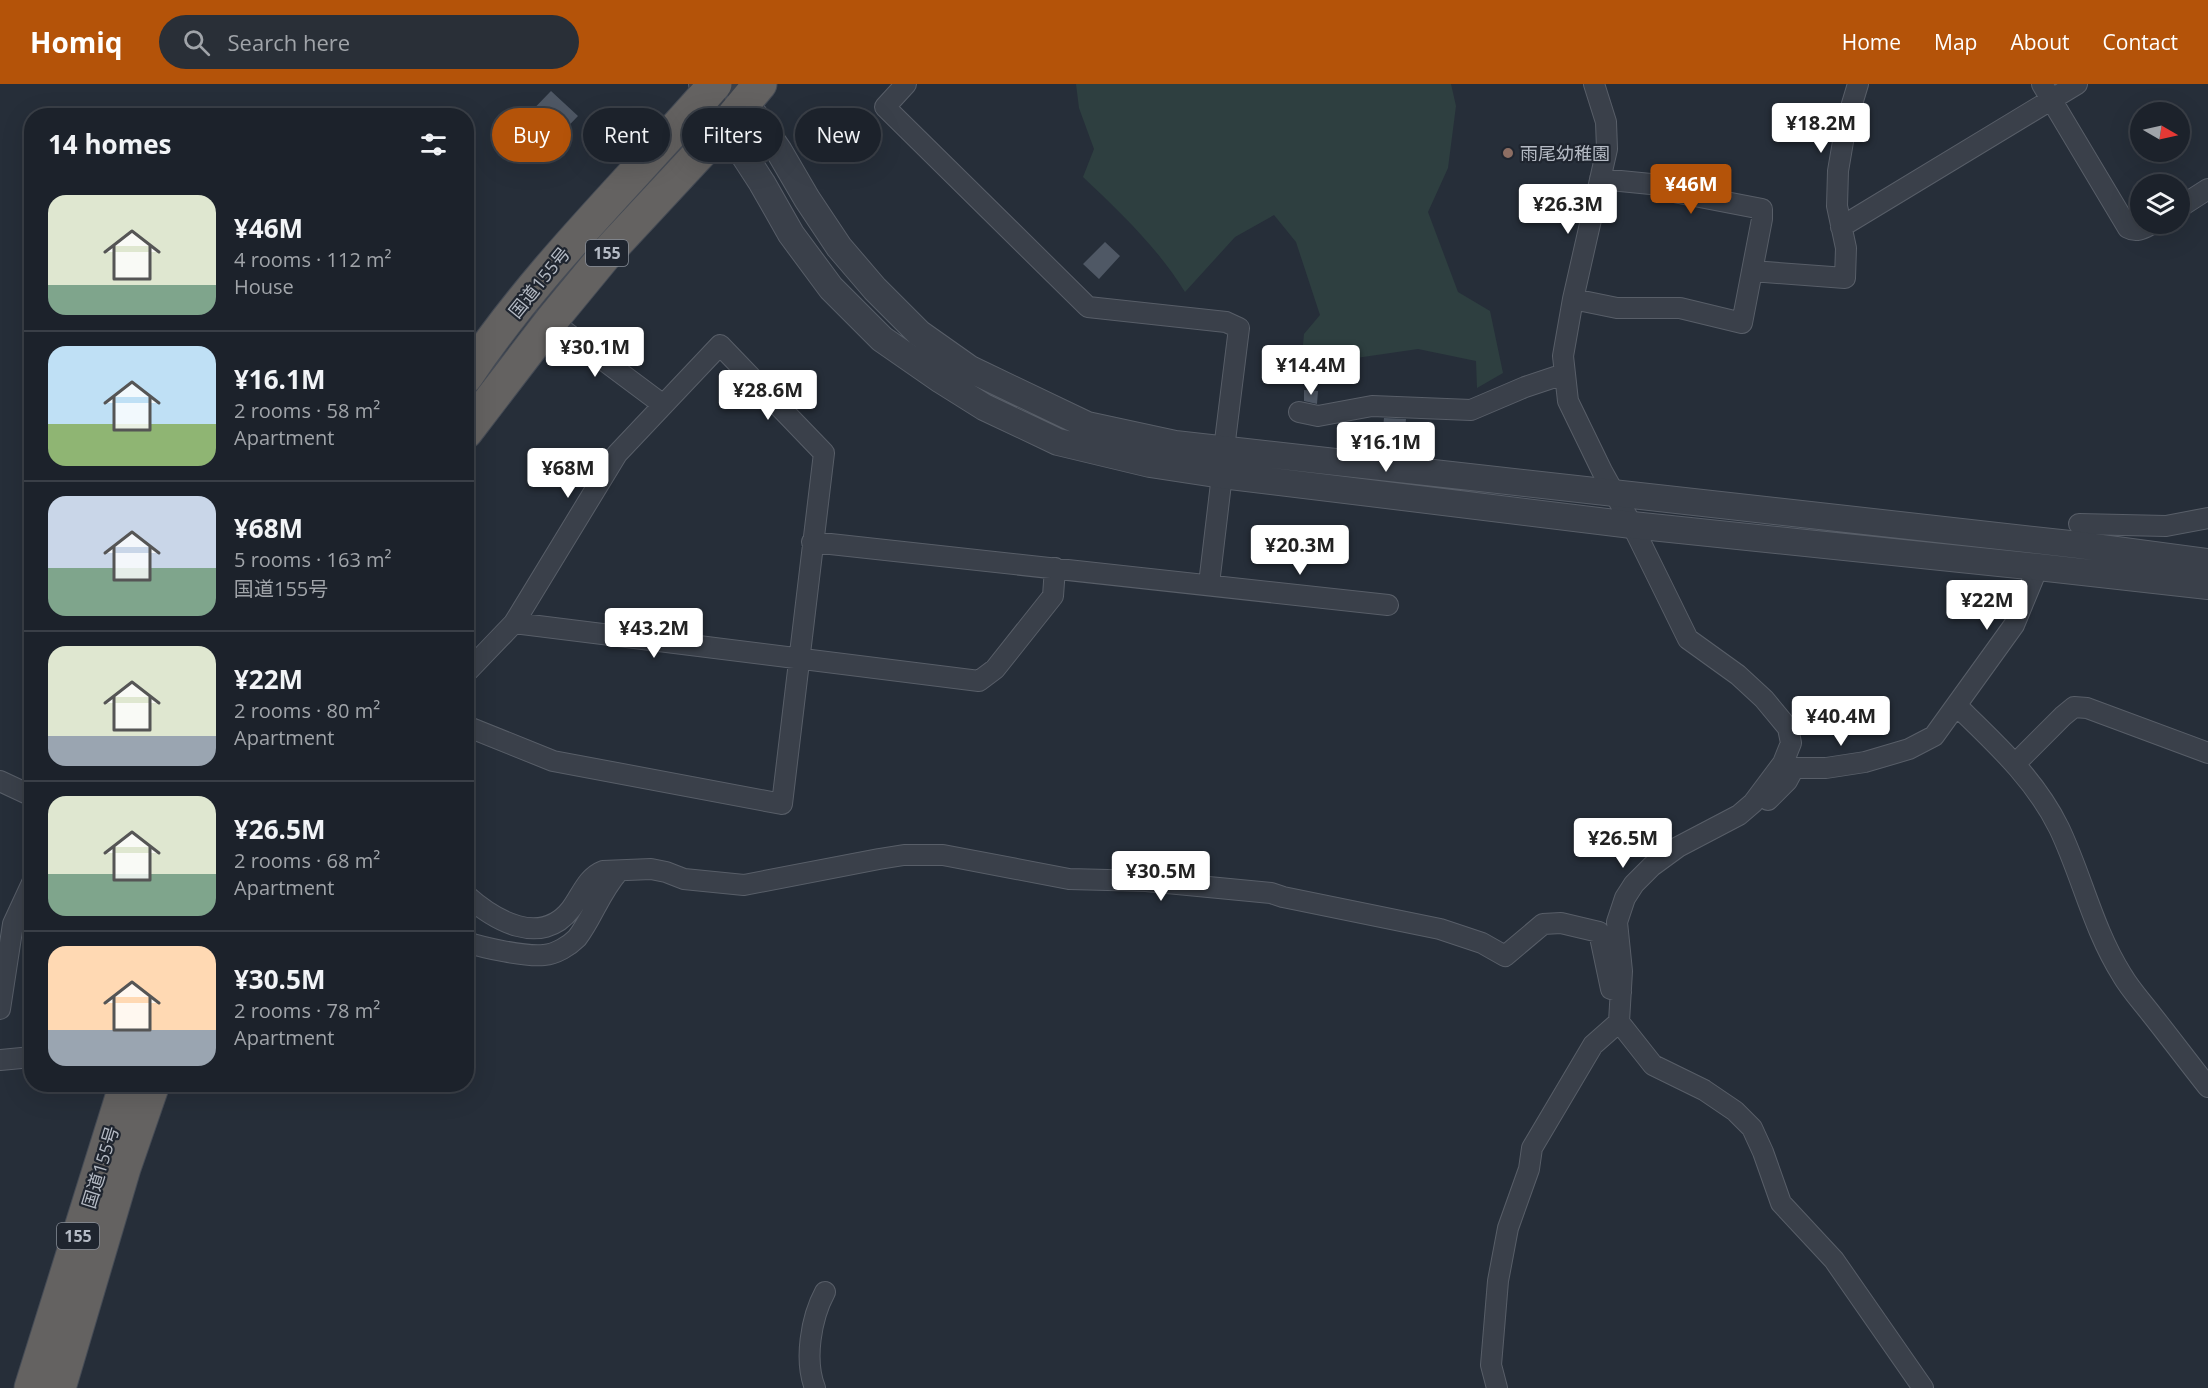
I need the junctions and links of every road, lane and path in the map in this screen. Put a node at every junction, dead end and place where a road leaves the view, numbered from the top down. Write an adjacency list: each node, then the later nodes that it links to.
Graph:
1 (906, 84): 20 (street)
2 (1594, 84): 7 (street)
3 (1858, 84): 10 (street)
4 (2077, 84): 5 (street)
5 (2047, 92): 10 (street); 11 (street)
6 (727, 94): 14 (highway, 国道155号 / 155); 15 (highway, 国道155号 / 155); 20 (street); 21 (street)
7 (1600, 179): 12 (street); 13 (street)
8 (2208, 189): 9 (street)
9 (2190, 201)
10 (1841, 227): 12 (street)
11 (2130, 229)
12 (1752, 271): 13 (street)
13 (1573, 299): 16 (street)
14 (551, 321): 17 (street); 19 (highway, 国道155号 / 155)
15 (474, 365)
16 (1564, 374): 18 (street); 22 (street)
17 (662, 404): 26 (street); 33 (street)
18 (1299, 412)
19 (474, 422)
20 (1224, 449): 22 (street)
21 (1222, 475): 25 (street); 30 (street)
22 (1614, 493): 25 (street); 27 (street)
23 (2208, 518): 24 (street)
24 (2079, 524)
25 (1632, 525): 28 (street); 42 (street)
26 (812, 542): 29 (street); 34 (street)
27 (2208, 562)
28 (2038, 567): 31 (street); 36 (street)
29 (1055, 568): 30 (street); 34 (street)
30 (1209, 584): 32 (street)
31 (2208, 586)
32 (1388, 604)
33 (514, 623): 34 (street); 35 (street)
34 (798, 657): 37 (street)
35 (474, 665)
36 (1957, 706): 39 (street); 42 (street)
37 (474, 729)
38 (2208, 753): 39 (street)
39 (2015, 764): 53 (street)
40 (0, 781): 41 (street)
41 (24, 792)
42 (1739, 815): 48 (street)
43 (619, 871): 45 (street); 47 (street); 48 (street)
44 (24, 895): 46 (street)
45 (474, 903)
46 (6, 921): 49 (street)
47 (474, 945)
48 (1621, 992): 50 (street)
49 (0, 1009)
50 (1619, 1022): 60 (street); 61 (street)
51 (24, 1057): 52 (street)
52 (0, 1060)
53 (2204, 1075)
54 (124, 1092): 57 (highway, 国道155号 / 155)
55 (150, 1092): 58 (highway, 国道155号 / 155)
56 (825, 1292): 59 (street)
57 (31, 1388)
58 (59, 1388)
59 (815, 1388)
60 (1497, 1388)
61 (1923, 1388)

